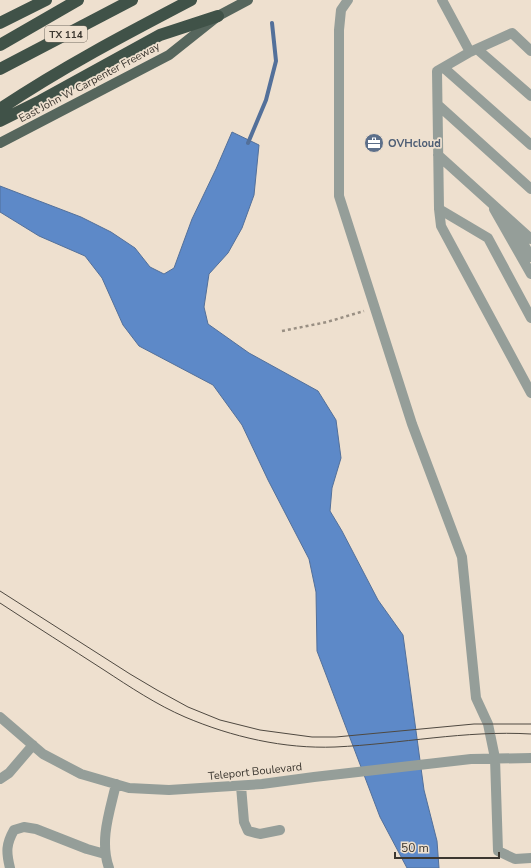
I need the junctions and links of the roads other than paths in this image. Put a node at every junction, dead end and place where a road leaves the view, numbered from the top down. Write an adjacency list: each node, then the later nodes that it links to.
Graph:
1 (46, 0): 9 (highway)
2 (78, 0): 10 (highway)
3 (132, 0): 14 (highway, TX 114)
4 (191, 0): 17 (highway)
5 (248, 0): 8 (main road, East John W Carpenter Freeway)
6 (348, 0): 33 (street)
7 (442, 0): 11 (street)
8 (218, 16): 18 (highway); 19 (main road, East John W Carpenter Freeway)
9 (0, 23)
10 (0, 45)
11 (474, 51): 12 (street); 13 (street); 15 (street)
12 (531, 51)
13 (444, 68): 16 (street); 20 (street)
14 (0, 69)
15 (531, 96)
16 (438, 105): 21 (street); 22 (street)
17 (0, 109)
18 (0, 121)
19 (0, 143)
20 (531, 145)
21 (438, 155): 23 (street); 24 (street)
22 (531, 189)
23 (490, 202): 25 (street); 28 (street)
24 (439, 209): 29 (street); 30 (street)
25 (508, 218): 26 (street); 27 (street)
26 (531, 239)
27 (531, 257)
28 (531, 274)
29 (531, 318)
30 (531, 392)
31 (0, 717): 32 (street, Teleport Boulevard)
32 (33, 745): 35 (street); 36 (street, Teleport Boulevard)
33 (495, 758): 34 (street, Teleport Boulevard); 37 (street, Teleport Boulevard); 40 (street)
34 (531, 758)
35 (0, 779)
36 (116, 784): 37 (street, Teleport Boulevard); 39 (street)
37 (241, 786): 38 (street)
38 (280, 830)
39 (105, 854): 41 (street); 42 (street)
40 (531, 858)
41 (10, 868)
42 (109, 868)

